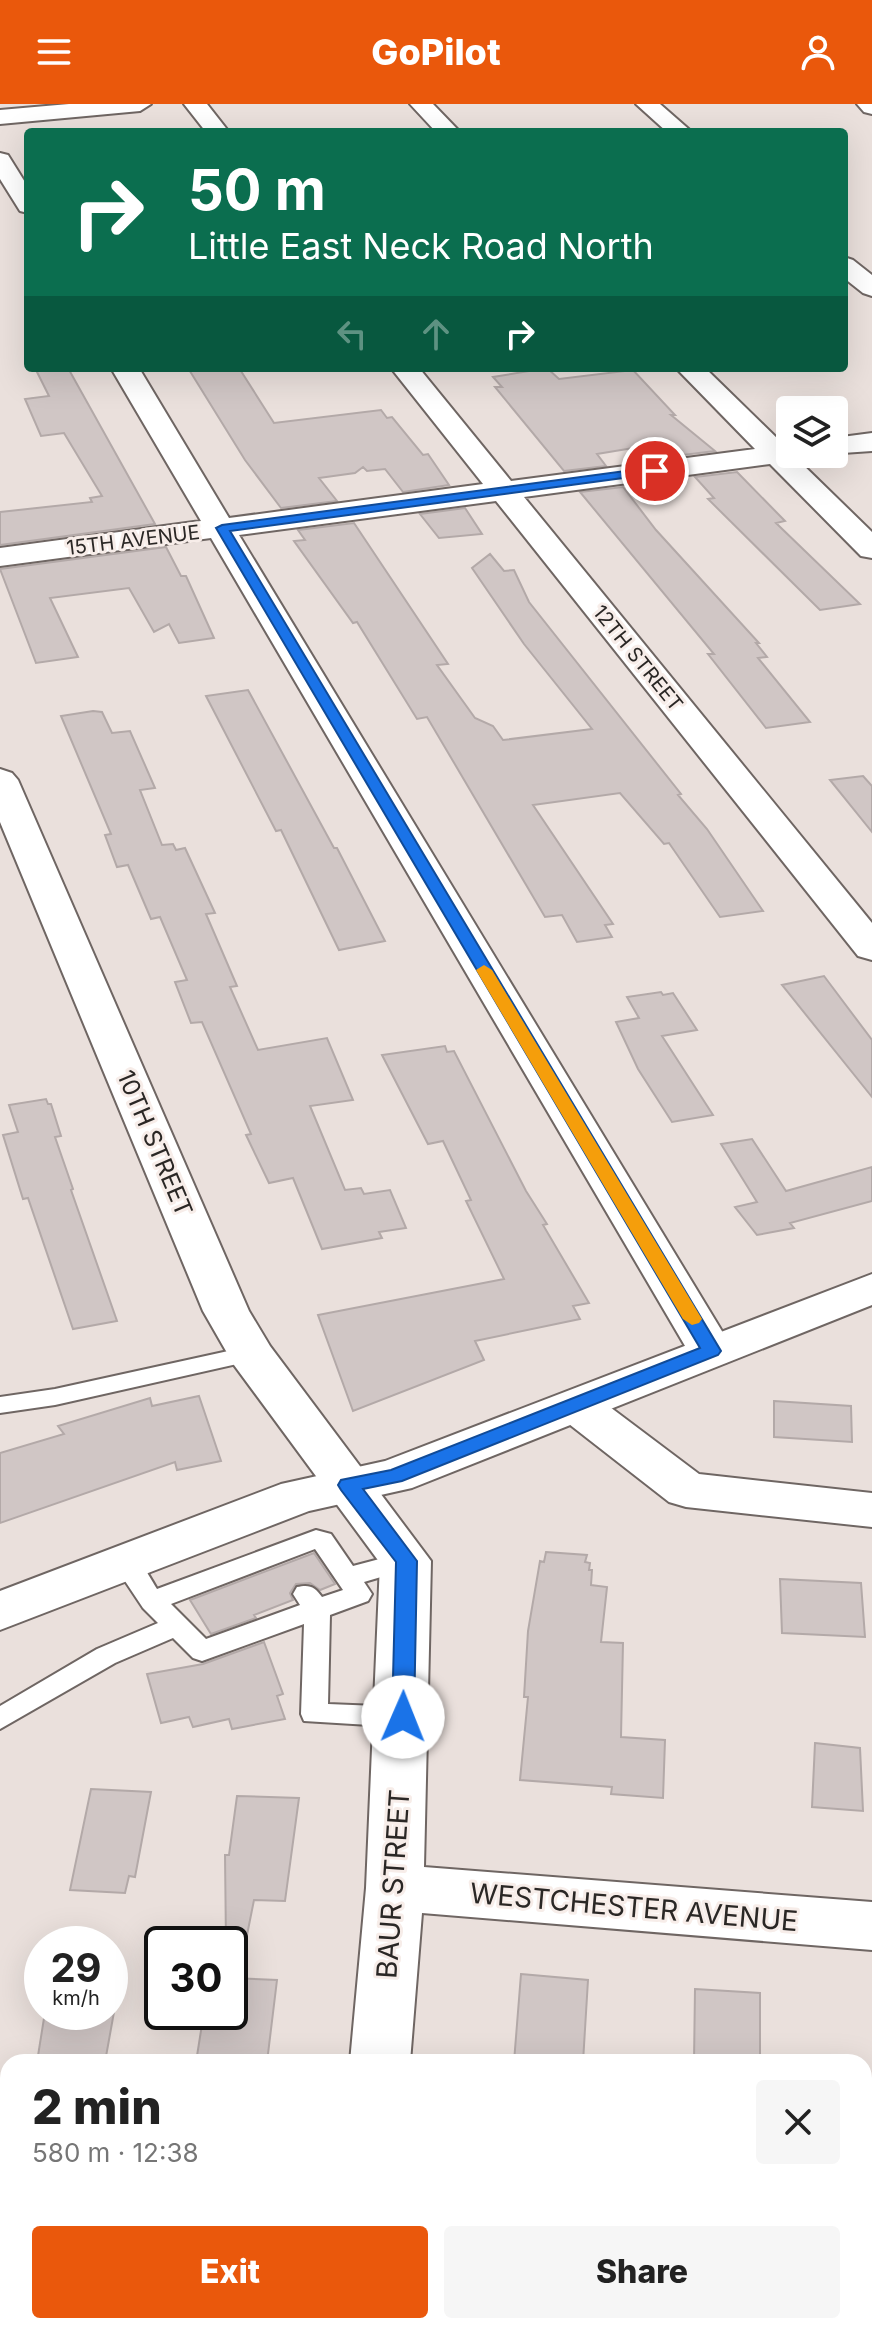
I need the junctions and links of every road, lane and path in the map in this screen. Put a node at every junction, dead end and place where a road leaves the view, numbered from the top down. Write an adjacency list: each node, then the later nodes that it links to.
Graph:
1 (140, 104): 5 (street)
2 (195, 104): 6 (street)
3 (421, 104): 7 (street)
4 (647, 104): 8 (street)
5 (0, 117)
6 (215, 128)
7 (445, 128)
8 (676, 128)
9 (0, 160): 10 (street)
10 (24, 199)
11 (848, 268): 12 (street)
12 (872, 288)
13 (127, 372): 22 (street)
14 (408, 372): 21 (street, 12TH STREET)
15 (694, 372): 18 (street)
16 (872, 442): 17 (street)
17 (848, 445)
18 (776, 447)
19 (776, 455): 21 (street, 15TH AVENUE)
20 (797, 468): 23 (street)
21 (503, 491): 22 (street, 15TH AVENUE); 26 (street, 12TH STREET)
22 (222, 528): 24 (street, 15TH AVENUE); 28 (street)
23 (872, 549)
24 (0, 557)
25 (0, 780): 29 (street, 10TH STREET)
26 (872, 948)
27 (872, 1288): 28 (street)
28 (711, 1351): 31 (street)
29 (251, 1354): 30 (lane); 32 (street, 10TH STREET)
30 (0, 1405)
31 (577, 1406): 32 (street); 33 (street)
32 (348, 1485): 34 (street); 36 (street)
33 (872, 1510)
34 (406, 1561): 35 (lane); 40 (street, BAUR STREET)
35 (347, 1577): 36 (lane); 37 (lane)
36 (139, 1582): 38 (street); 39 (lane)
37 (312, 1602): 39 (lane); 40 (lane)
38 (0, 1611)
39 (177, 1626): 41 (lane)
40 (403, 1717): 42 (street, BAUR STREET)
41 (0, 1719)
42 (395, 1888): 43 (street, WESTCHESTER AVENUE); 44 (street, BAUR STREET)
43 (872, 1926)
44 (381, 2054)

